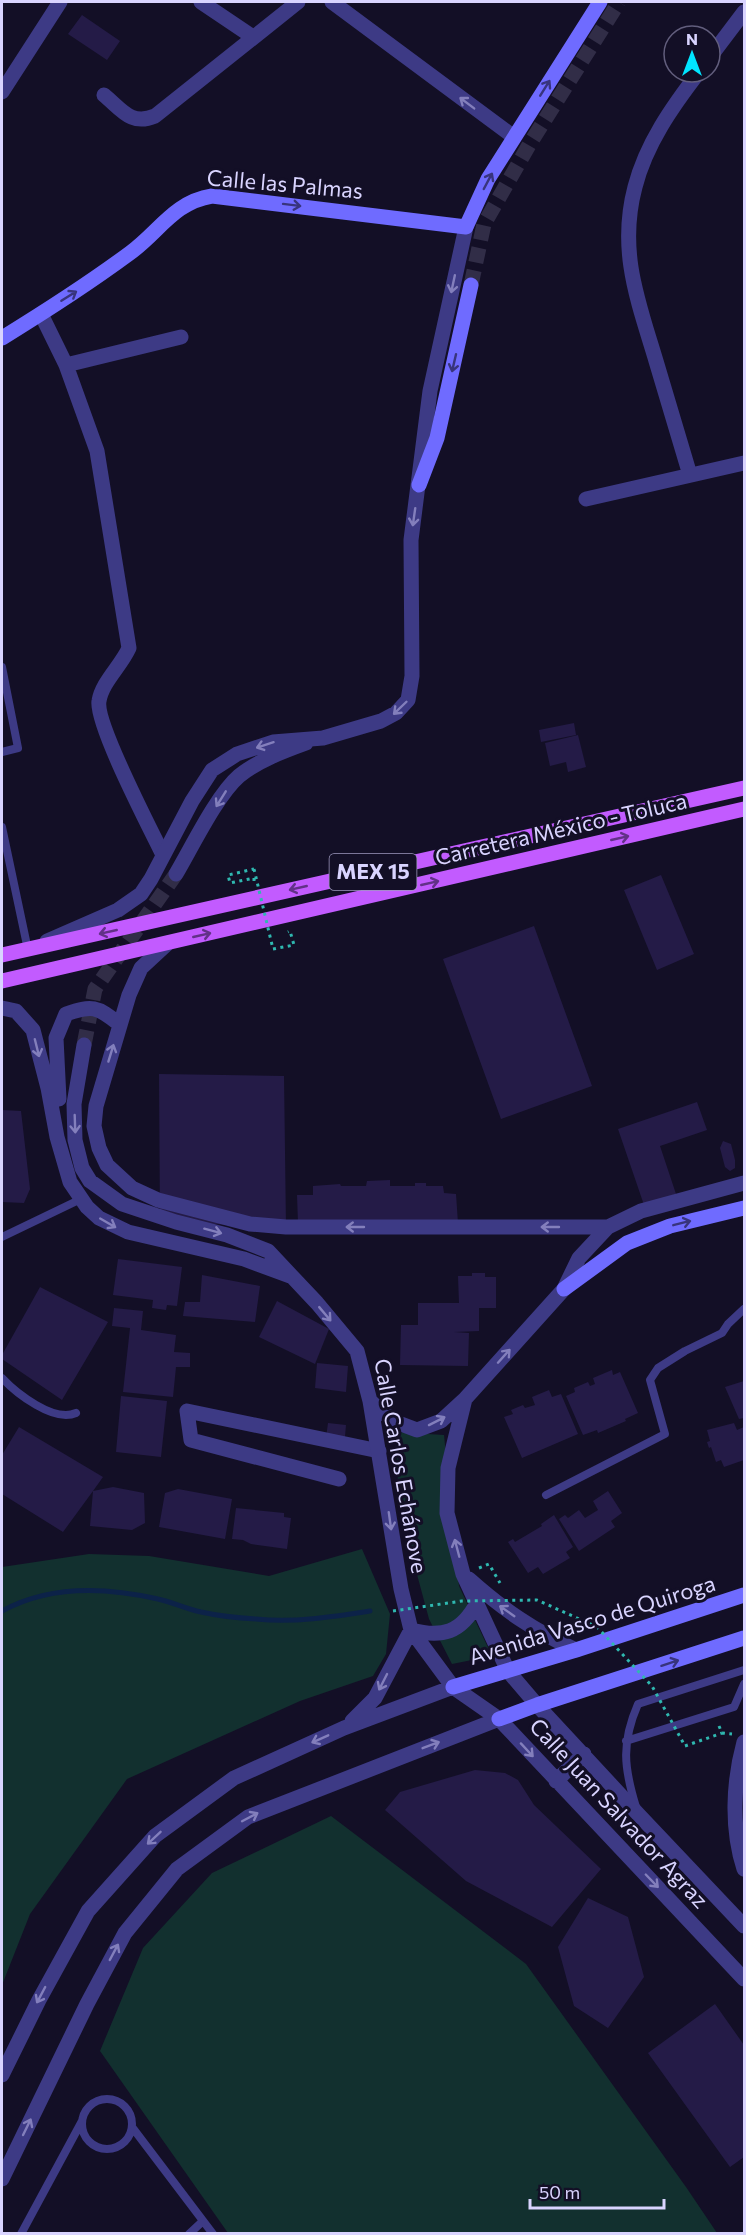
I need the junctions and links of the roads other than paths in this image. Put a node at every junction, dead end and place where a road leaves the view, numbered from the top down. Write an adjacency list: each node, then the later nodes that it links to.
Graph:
1 (60, 2): 10 (street)
2 (201, 2): 7 (street)
3 (298, 2): 7 (street)
4 (332, 2): 12 (street, one-way to 4)
5 (600, 2): 12 (main road, one-way to 5)
6 (744, 12): 8 (street)
7 (253, 37): 11 (street)
8 (722, 41)
9 (690, 84): 20 (street)
10 (2, 92)
11 (104, 95)
12 (514, 138): 13 (main road, one-way to 12)
13 (466, 226): 15 (main road, Calle las Palmas, one-way to 13); 21 (street, one-way to 21)
14 (471, 285): 21 (main road, one-way to 21)
15 (41, 314): 17 (main road, Calle las Palmas); 18 (street)
16 (181, 337): 18 (street)
17 (2, 338)
18 (66, 364): 29 (street)
19 (744, 463): 20 (street)
20 (690, 475): 22 (street)
21 (419, 485): 24 (street, one-way to 24)
22 (586, 499)
23 (2, 667): 25 (lane)
24 (323, 738): 29 (street, one-way to 29); 30 (street, one-way to 30)
25 (2, 752)
26 (744, 788): 32 (main road, Carretera México - Toluca / MEX 15, one-way to 32)
27 (744, 809): 31 (main road, Carretera México - Toluca / MEX 15, one-way to 27)
28 (2, 827): 32 (lane)
29 (163, 855): 32 (street)
30 (176, 874)
31 (168, 943): 34 (main road, Carretera México - Toluca / MEX 15); 36 (street)
32 (28, 950): 33 (main road, Carretera México - Toluca / MEX 15)
33 (2, 956)
34 (2, 981)
35 (2, 1008): 38 (street, Calle Carlos Echánove, one-way to 38)
36 (119, 1024): 38 (street); 42 (street, one-way to 36)
37 (84, 1045): 44 (street, one-way to 44)
38 (57, 1137): 40 (street, Calle Carlos Echánove)
39 (744, 1183): 42 (street)
40 (81, 1199): 43 (lane); 44 (street, Calle Carlos Echánove, one-way to 44)
41 (744, 1208): 45 (main road, one-way to 41)
42 (608, 1227): 45 (street)
43 (2, 1237)
44 (293, 1277): 49 (street, Calle Carlos Echánove, one-way to 49)
45 (564, 1289): 48 (street, one-way to 45)
46 (744, 1309): 53 (lane)
47 (2, 1378): 50 (lane)
48 (465, 1399): 49 (street, one-way to 48); 54 (street, Calle Juan Salvador Agraz, one-way to 48)
49 (370, 1401): 51 (street, Calle Carlos Echánove)
50 (76, 1413)
51 (380, 1451): 52 (street); 57 (street, Calle Carlos Echánove, one-way to 57)
52 (339, 1479)
53 (546, 1495)
54 (463, 1574): 56 (street, Calle Juan Salvador Agraz); 59 (street, one-way to 54)
55 (744, 1595): 59 (main road, Avenida Vasco de Quiroga)
56 (477, 1603): 57 (street); 61 (street, Calle Juan Salvador Agraz)
57 (411, 1630): 63 (street, Calle Carlos Echánove); 66 (street, one-way to 66)
58 (744, 1638): 64 (main road, one-way to 58)
59 (576, 1650): 61 (main road, Avenida Vasco de Quiroga)
60 (744, 1670): 68 (lane)
61 (508, 1671): 63 (main road, Avenida Vasco de Quiroga); 64 (street, Calle Juan Salvador Agraz)
62 (744, 1684): 68 (lane)
63 (453, 1687): 65 (street, Calle Juan Salvador Agraz); 66 (street)
64 (537, 1705): 65 (main road); 69 (street, Calle Juan Salvador Agraz)
65 (499, 1719): 70 (street, Calle Juan Salvador Agraz, one-way to 70); 78 (street, one-way to 65)
66 (344, 1728): 75 (street, one-way to 75)
67 (739, 1738): 72 (street)
68 (626, 1741): 71 (lane)
69 (584, 1754): 70 (street); 71 (street, Calle Juan Salvador Agraz)
70 (556, 1781): 74 (street, Calle Juan Salvador Agraz, one-way to 74)
71 (638, 1814): 73 (street, Calle Juan Salvador Agraz)
72 (744, 1869)
73 (744, 1926)
74 (744, 1979)
75 (2, 2075)
76 (82, 2121): 77 (lane); 77 (lane); 80 (lane)
77 (132, 2127): 79 (lane)
78 (2, 2180)
79 (203, 2221): 81 (lane); 82 (lane)
80 (21, 2234)
81 (189, 2234)
82 (213, 2234)

